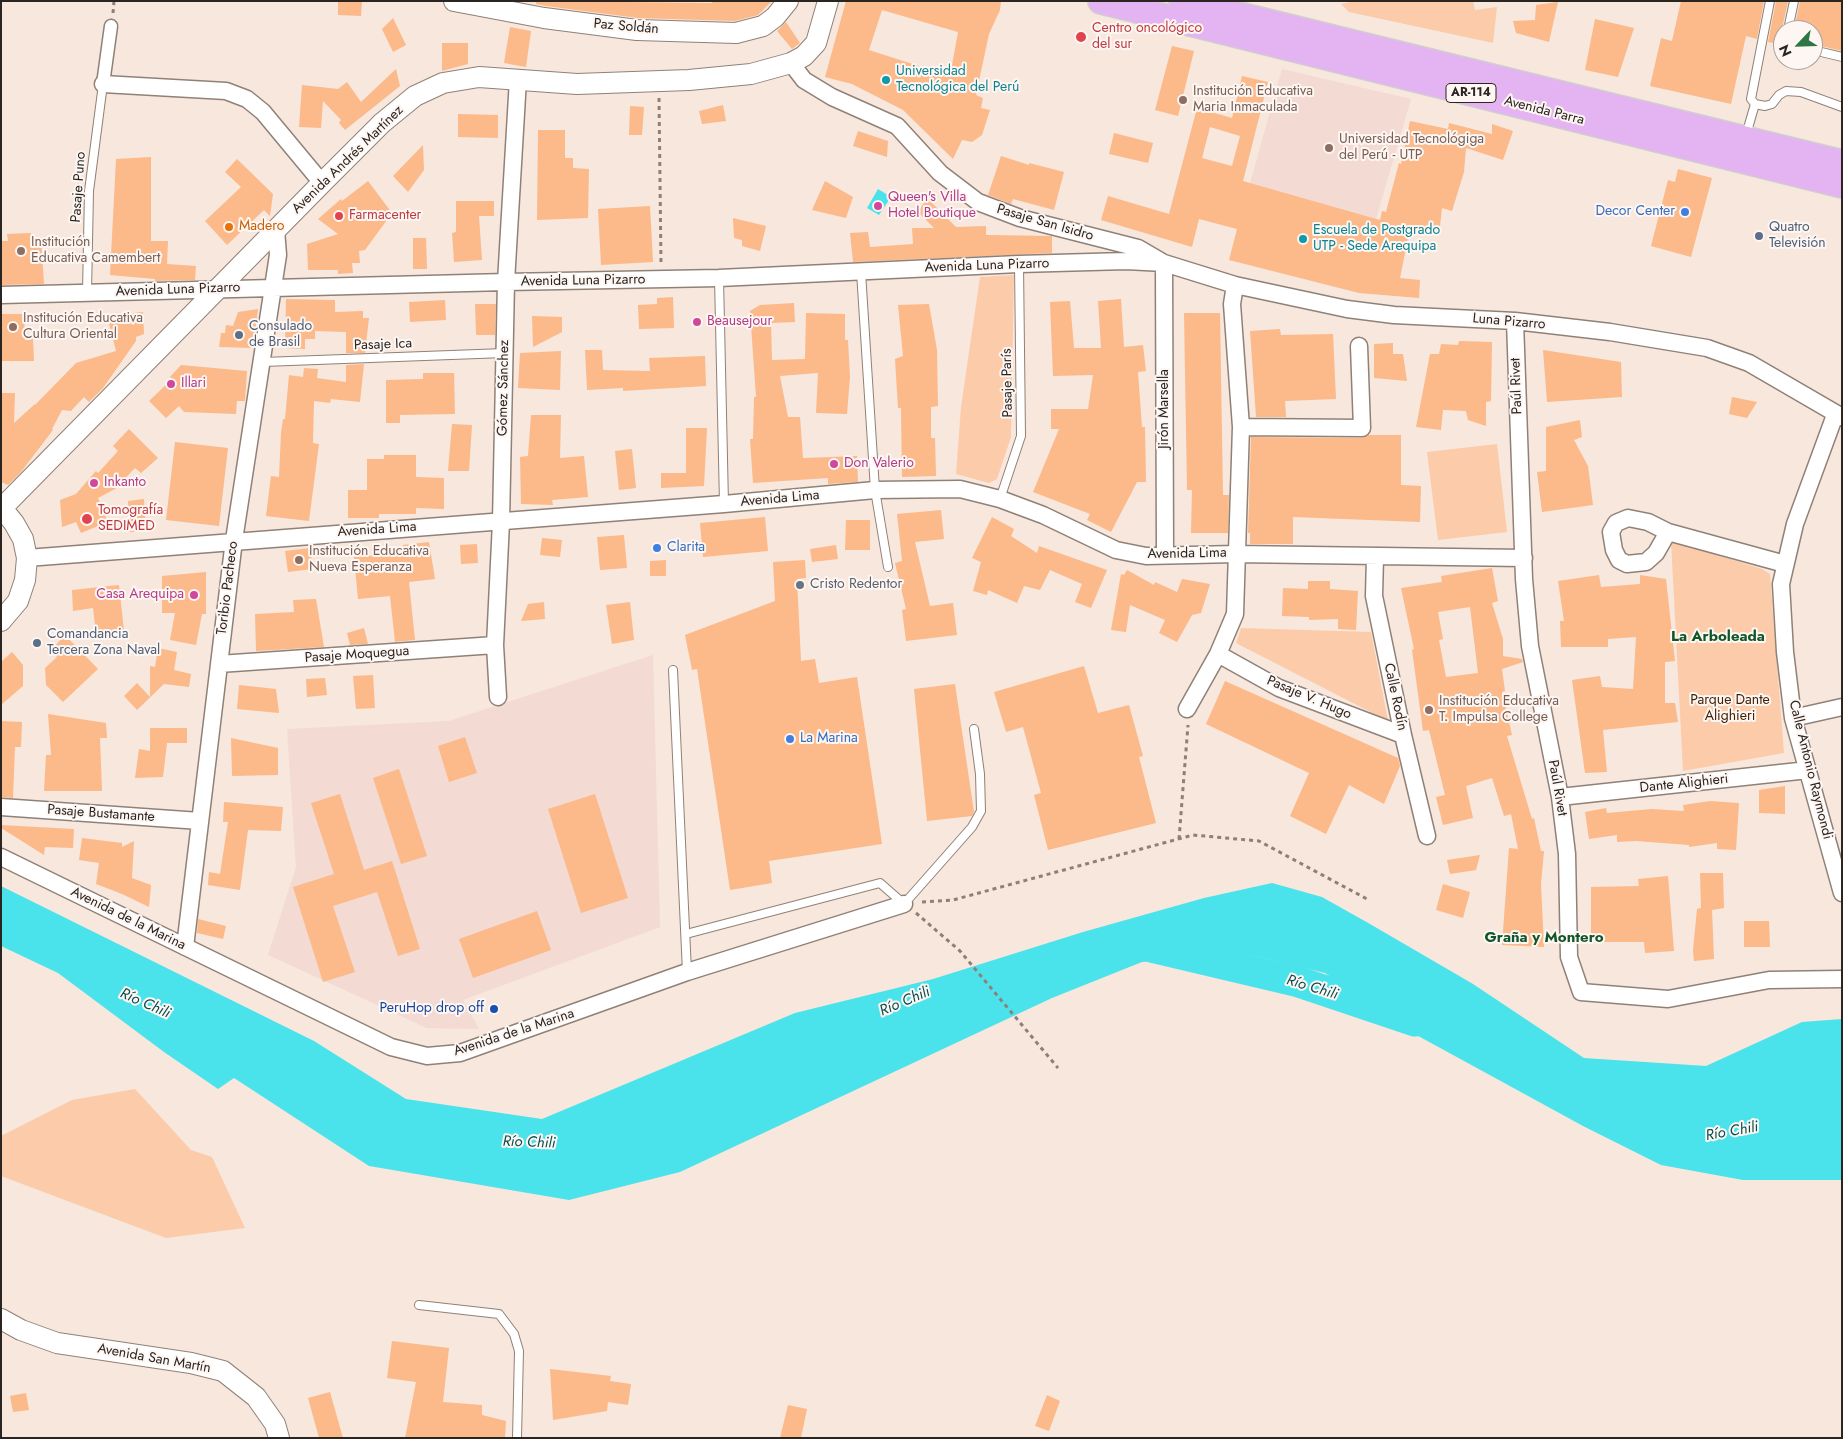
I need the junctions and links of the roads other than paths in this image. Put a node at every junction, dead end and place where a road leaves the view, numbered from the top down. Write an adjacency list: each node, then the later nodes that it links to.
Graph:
1 (454, 1): 2 (street, Paz Soldán)
2 (788, 1)
3 (828, 1): 12 (street, Avenida Andrés Martínez)
4 (1101, 1): 20 (main road, Avenida Parra / AR-114)
5 (1182, 1): 17 (main road, Avenida Parra / AR-114)
6 (1770, 1): 15 (lane)
7 (1794, 1): 8 (lane)
8 (1790, 20)
9 (111, 26): 14 (street)
10 (1823, 52): 11 (lane)
11 (1842, 57)
12 (791, 63): 13 (street, Avenida Andrés Martínez); 22 (street, Pasaje San Isidro)
13 (518, 78): 19 (street, Avenida Andrés Martínez); 26 (street, Gómez Sánchez)
14 (103, 84): 19 (street); 30 (lane, Pasaje Puno)
15 (1755, 104): 16 (lane); 17 (lane)
16 (1842, 107)
17 (1745, 138): 18 (main road, Avenida Parra / AR-114)
18 (1842, 163)
19 (322, 182): 21 (street, Avenida Andrés Martínez)
20 (1842, 185)
21 (276, 230): 28 (street, Toribio Pacheco); 29 (street, Avenida Andrés Martínez)
22 (1164, 263): 23 (street, Avenida Luna Pizarro); 27 (street, Luna Pizarro); 46 (street, Jirón Marsella)
23 (1019, 264): 24 (street, Avenida Luna Pizarro); 39 (lane, Pasaje París)
24 (861, 272): 25 (street, Avenida Luna Pizarro); 38 (lane)
25 (719, 278): 26 (street, Avenida Luna Pizarro); 40 (lane)
26 (506, 282): 28 (street, Avenida Luna Pizarro); 34 (street, Gómez Sánchez)
27 (1235, 285): 32 (street, Luna Pizarro); 37 (street)
28 (273, 288): 29 (street, Avenida Luna Pizarro); 35 (street, Toribio Pacheco)
29 (215, 290): 30 (street, Avenida Luna Pizarro); 41 (street, Avenida Andrés Martínez)
30 (87, 293): 31 (street, Avenida Luna Pizarro)
31 (1, 295)
32 (1515, 321): 36 (street, Luna Pizarro); 49 (street, Paúl Rivet)
33 (1359, 346): 37 (street)
34 (505, 354): 35 (lane, Pasaje Ica); 42 (street, Gómez Sánchez)
35 (263, 362): 44 (street, Toribio Pacheco)
36 (1838, 416): 50 (street, Calle Antonio Raymondi)
37 (1241, 427): 45 (street)
38 (875, 490): 39 (street, Avenida Lima); 40 (street, Avenida Lima); 51 (lane)
39 (1000, 499): 46 (street, Avenida Lima)
40 (724, 504): 42 (street, Avenida Lima)
41 (2, 508): 48 (street)
42 (502, 522): 44 (street, Avenida Lima); 53 (street, Gómez Sánchez)
43 (1668, 532): 50 (street)
44 (234, 540): 48 (street, Avenida Lima); 55 (street, Toribio Pacheco)
45 (1236, 554): 46 (street, Avenida Lima); 47 (street, Avenida Lima); 54 (street)
46 (1165, 555)
47 (1375, 557): 49 (street, Avenida Lima); 62 (street, Calle Rodín)
48 (27, 558): 52 (street)
49 (1524, 558): 64 (street, Paúl Rivet)
50 (1785, 564): 60 (street, Calle Antonio Raymondi)
51 (888, 567)
52 (1, 621)
53 (494, 645): 55 (street, Pasaje Moquegua); 57 (street, Gómez Sánchez)
54 (1218, 654): 59 (street); 62 (street, Pasaje V. Hugo)
55 (219, 664): 66 (street, Toribio Pacheco)
56 (673, 670): 71 (lane)
57 (498, 697)
58 (1842, 707): 60 (street)
59 (1188, 716)
60 (1793, 718): 63 (street, Calle Antonio Raymondi)
61 (974, 729): 70 (lane)
62 (1403, 735): 67 (street, Calle Rodín)
63 (1808, 770): 64 (street, Dante Alighieri); 69 (street, Calle Antonio Raymondi)
64 (1560, 797): 74 (street, Paúl Rivet)
65 (1, 808): 66 (street, Pasaje Bustamante)
66 (200, 821): 72 (street, Toribio Pacheco)
67 (1427, 836)
68 (1, 857): 72 (street, Avenida de la Marina)
69 (1842, 893)
70 (904, 904): 71 (lane); 73 (street, Avenida de la Marina)
71 (686, 934): 73 (lane)
72 (185, 946): 73 (street, Avenida de la Marina)
73 (687, 972)
74 (1842, 979)
75 (419, 1305): 78 (lane)
76 (1, 1319): 77 (street, Avenida San Martín)
77 (279, 1438)
78 (517, 1438)

